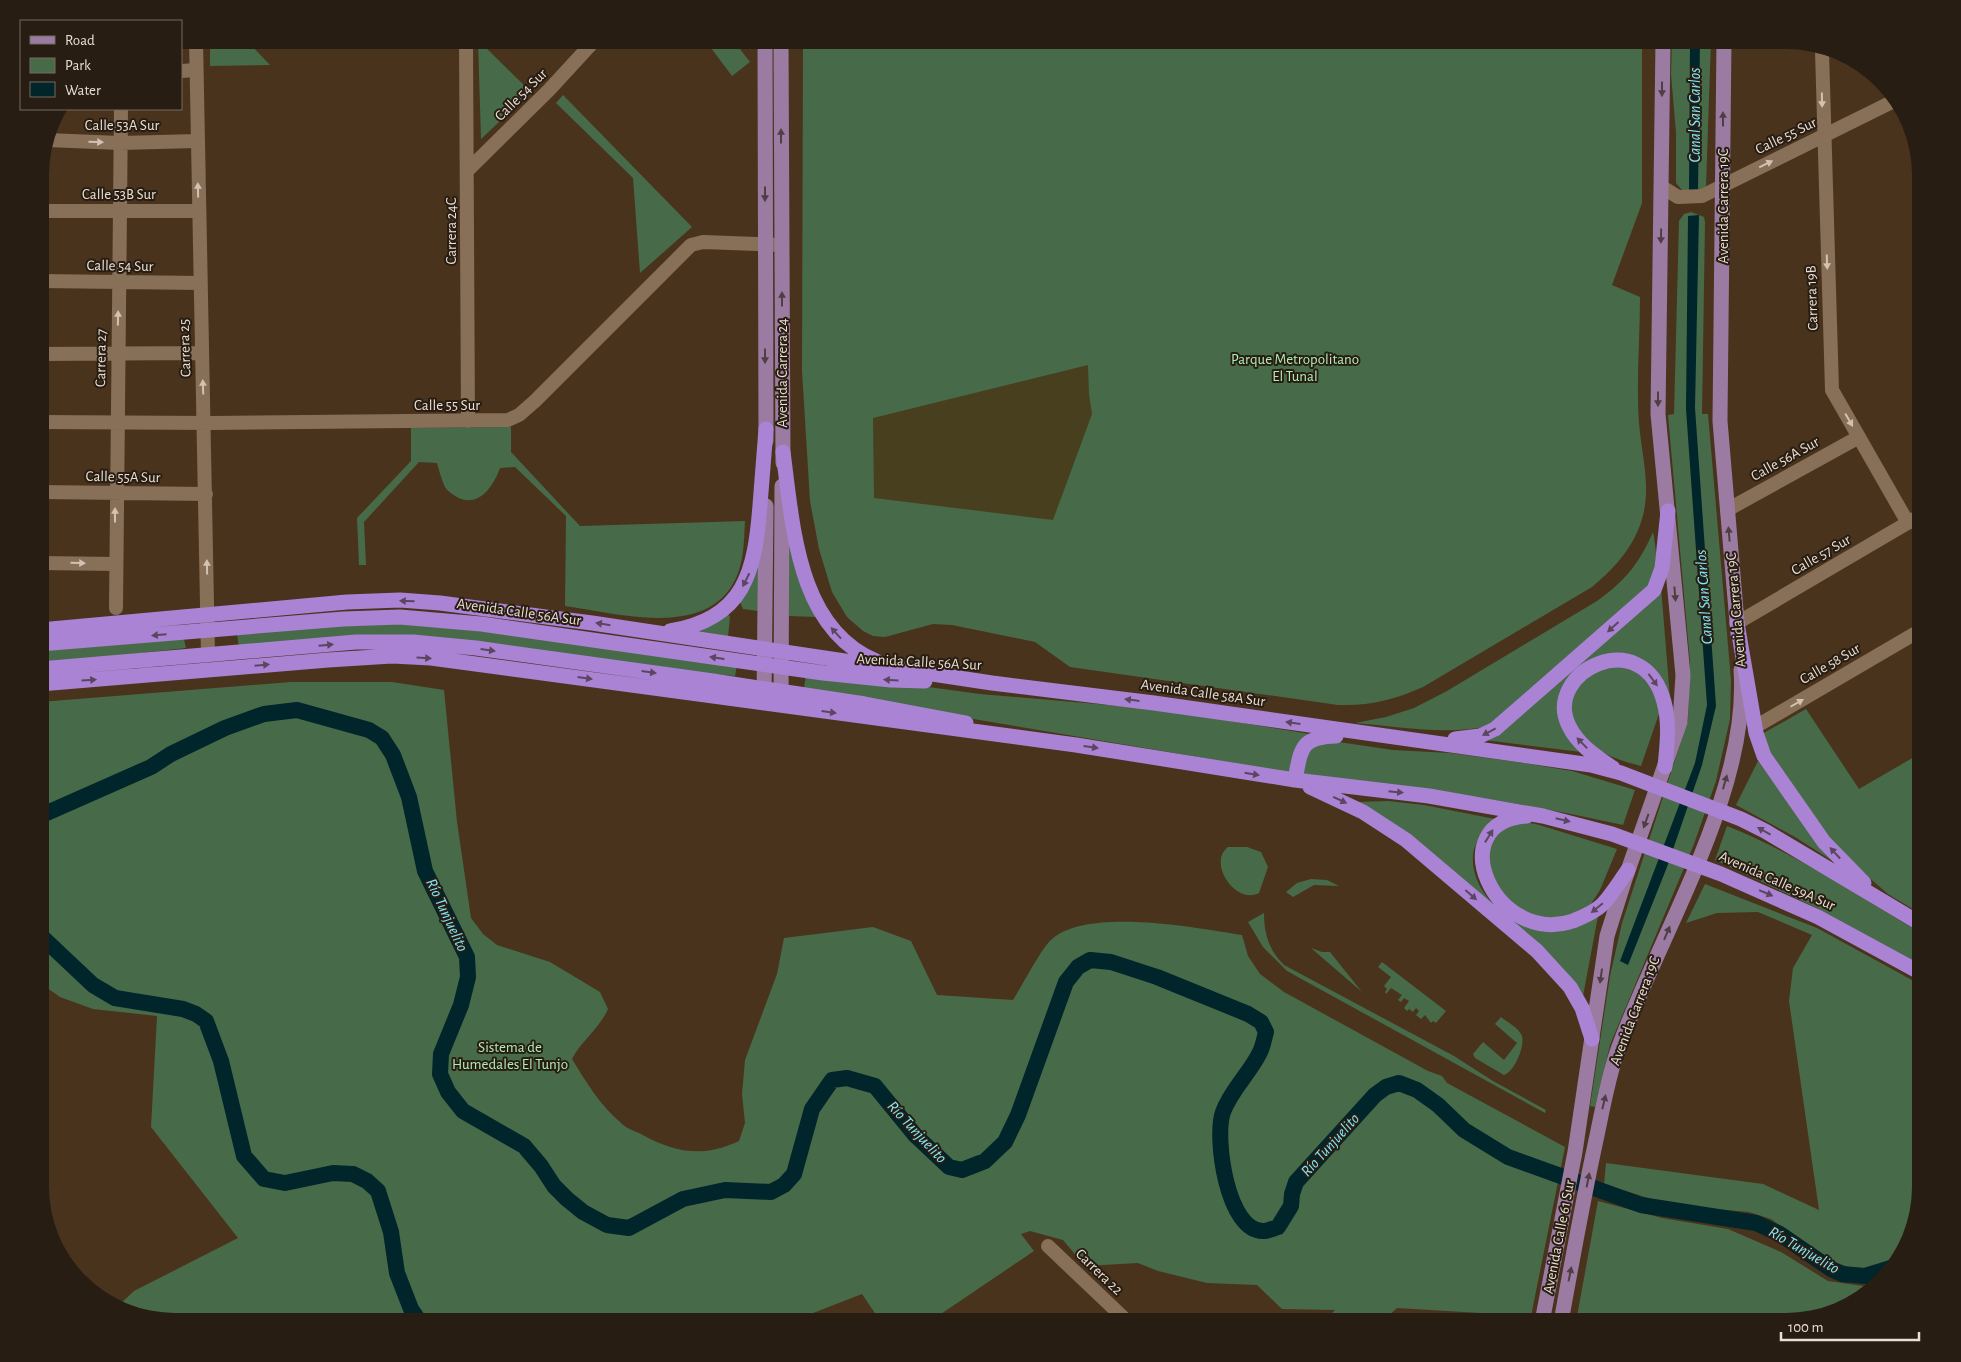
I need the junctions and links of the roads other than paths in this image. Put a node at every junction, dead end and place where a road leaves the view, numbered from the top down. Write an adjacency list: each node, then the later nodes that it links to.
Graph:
1 (196, 49): 9 (street, Carrera 25)
2 (466, 49): 17 (street, Carrera 24C)
3 (587, 49): 17 (street, Calle 54 Sur)
4 (765, 49): 23 (main road, Avenida Carrera 24, one-way to 23)
5 (781, 49): 24 (main road, Avenida Carrera 24, one-way to 5)
6 (1663, 49): 19 (main road, Avenida Carrera 19C, one-way to 19)
7 (1724, 49): 18 (main road, Avenida Carrera 19C, one-way to 7)
8 (1822, 54): 13 (street, Carrera 19B, one-way to 13)
9 (196, 70): 10 (street); 15 (street, Carrera 25)
10 (182, 71)
11 (1890, 103): 13 (street, Calle 55 Sur)
12 (121, 110): 16 (street, Carrera 27)
13 (1823, 136): 18 (street, Calle 55 Sur, one-way to 13); 36 (street, Carrera 19B, one-way to 36)
14 (54, 140): 16 (street, Calle 53A Sur, one-way to 16)
15 (197, 141): 16 (street, Calle 53A Sur); 22 (street, Carrera 25, one-way to 15)
16 (120, 143): 21 (street, Carrera 27)
17 (468, 170): 32 (street, Carrera 24C)
18 (1723, 186): 19 (street, Calle 55 Sur); 41 (main road, Avenida Carrera 19C)
19 (1662, 187): 42 (main road, Avenida Carrera 19C, one-way to 42)
20 (49, 211): 21 (street, Calle 53B Sur)
21 (119, 211): 22 (street, Calle 53B Sur); 26 (street, Carrera 27)
22 (198, 211): 27 (street, Carrera 25)
23 (765, 244): 24 (street, Calle 55 Sur); 32 (street, Calle 55 Sur); 35 (main road, Avenida Carrera 24, one-way to 35)
24 (782, 245): 37 (main road, Avenida Carrera 24, one-way to 24)
25 (49, 281): 26 (street, Calle 54 Sur)
26 (118, 282): 27 (street, Calle 54 Sur); 30 (street, Carrera 27, one-way to 26)
27 (200, 283): 28 (street, Carrera 25)
28 (201, 353): 30 (street); 34 (street, Carrera 25, one-way to 28)
29 (49, 354): 30 (street)
30 (117, 354): 33 (street, Carrera 27)
31 (49, 422): 33 (street, Calle 55 Sur)
32 (468, 422): 34 (street, Calle 55 Sur)
33 (116, 423): 34 (street, Calle 55 Sur); 39 (street, Carrera 27)
34 (204, 423): 40 (street, Carrera 25)
35 (766, 429): 54 (highway, one-way to 54); 58 (main road, Avenida Carrera 24)
36 (1859, 437): 41 (street, Calle 56A Sur); 44 (street, Carrera 19B)
37 (783, 452): 59 (main road, Avenida Carrera 24); 66 (highway, one-way to 37)
38 (49, 492): 39 (street, Calle 55A Sur)
39 (115, 493): 40 (street, Calle 55A Sur); 46 (street, Carrera 27, one-way to 39)
40 (206, 494): 52 (street, Carrera 25, one-way to 40)
41 (1727, 510): 50 (main road, Avenida Carrera 19C, one-way to 41)
42 (1668, 511): 75 (highway, one-way to 75); 76 (main road, Avenida Carrera 19C, one-way to 76)
43 (1912, 521): 44 (street, Calle 57 Sur)
44 (1908, 523): 50 (street, Calle 57 Sur)
45 (49, 563): 46 (street, one-way to 46)
46 (116, 564): 48 (street, Carrera 27)
47 (348, 602): 49 (highway); 52 (highway, Avenida Calle 56A Sur); 54 (highway, Avenida Calle 56A Sur, one-way to 47)
48 (116, 608)
49 (387, 617): 52 (highway, Avenida Calle 56A Sur); 62 (highway, Avenida Calle 56A Sur, one-way to 49)
50 (1737, 623): 73 (highway); 86 (main road, Avenida Carrera 19C, one-way to 50)
51 (99, 624): 52 (highway, Avenida Calle 56A Sur); 53 (highway, Avenida Calle 56A Sur); 56 (highway)
52 (208, 624): 56 (highway, Avenida Calle 56A Sur, one-way to 56); 60 (street, Carrera 25)
53 (49, 629)
54 (651, 632): 58 (highway, Avenida Calle 56A Sur)
55 (1912, 638): 73 (street, Calle 58 Sur, one-way to 55)
56 (65, 643): 57 (highway, Avenida Calle 56A Sur)
57 (49, 644)
58 (765, 649): 59 (highway, Avenida Calle 58A Sur); 62 (main road, Avenida Carrera 24)
59 (781, 651): 64 (main road, Avenida Carrera 24); 66 (highway, Avenida Calle 58A Sur)
60 (208, 655): 61 (highway, one-way to 61); 65 (highway)
61 (550, 658): 63 (highway); 71 (highway, one-way to 71)
62 (765, 665): 64 (highway, Avenida Calle 56A Sur); 71 (main road, Avenida Carrera 24)
63 (508, 667): 69 (highway, one-way to 63); 71 (highway, one-way to 71)
64 (781, 667): 70 (highway, Avenida Calle 56A Sur, one-way to 64); 72 (main road, Avenida Carrera 24)
65 (59, 668): 67 (highway); 68 (highway)
66 (892, 668): 70 (highway, Avenida Calle 58A Sur)
67 (49, 669)
68 (49, 671)
69 (49, 683)
70 (992, 683): 74 (highway, Avenida Calle 58A Sur, one-way to 70)
71 (764, 696): 72 (highway)
72 (781, 698): 78 (highway, one-way to 78)
73 (1754, 727): 81 (highway, one-way to 73)
74 (1376, 734): 75 (highway, Avenida Calle 58A Sur); 78 (highway)
75 (1427, 741): 77 (highway, Avenida Calle 58A Sur)
76 (1665, 767): 77 (highway, one-way to 76); 80 (main road, Avenida Carrera 19C, one-way to 80)
77 (1628, 776): 81 (highway, Avenida Calle 59A Sur, one-way to 77)
78 (1295, 780): 79 (highway, one-way to 79); 84 (highway, one-way to 84)
79 (1543, 816): 80 (highway, one-way to 79); 83 (highway, Avenida Calle 59A Sur, one-way to 83)
80 (1628, 870): 84 (main road, Avenida Carrera 19C, one-way to 84)
81 (1881, 900): 82 (highway, Avenida Calle 59A Sur)
82 (1912, 919)
83 (1912, 968)
84 (1592, 1039): 85 (main road, Avenida Carrera 19C)
85 (1575, 1152): 89 (main road, Avenida Calle 61 Sur)
86 (1592, 1156): 90 (main road, Avenida Calle 61 Sur, one-way to 86)
87 (1048, 1246): 88 (street, Carrera 22)
88 (1119, 1313)
89 (1544, 1313)
90 (1563, 1313)

